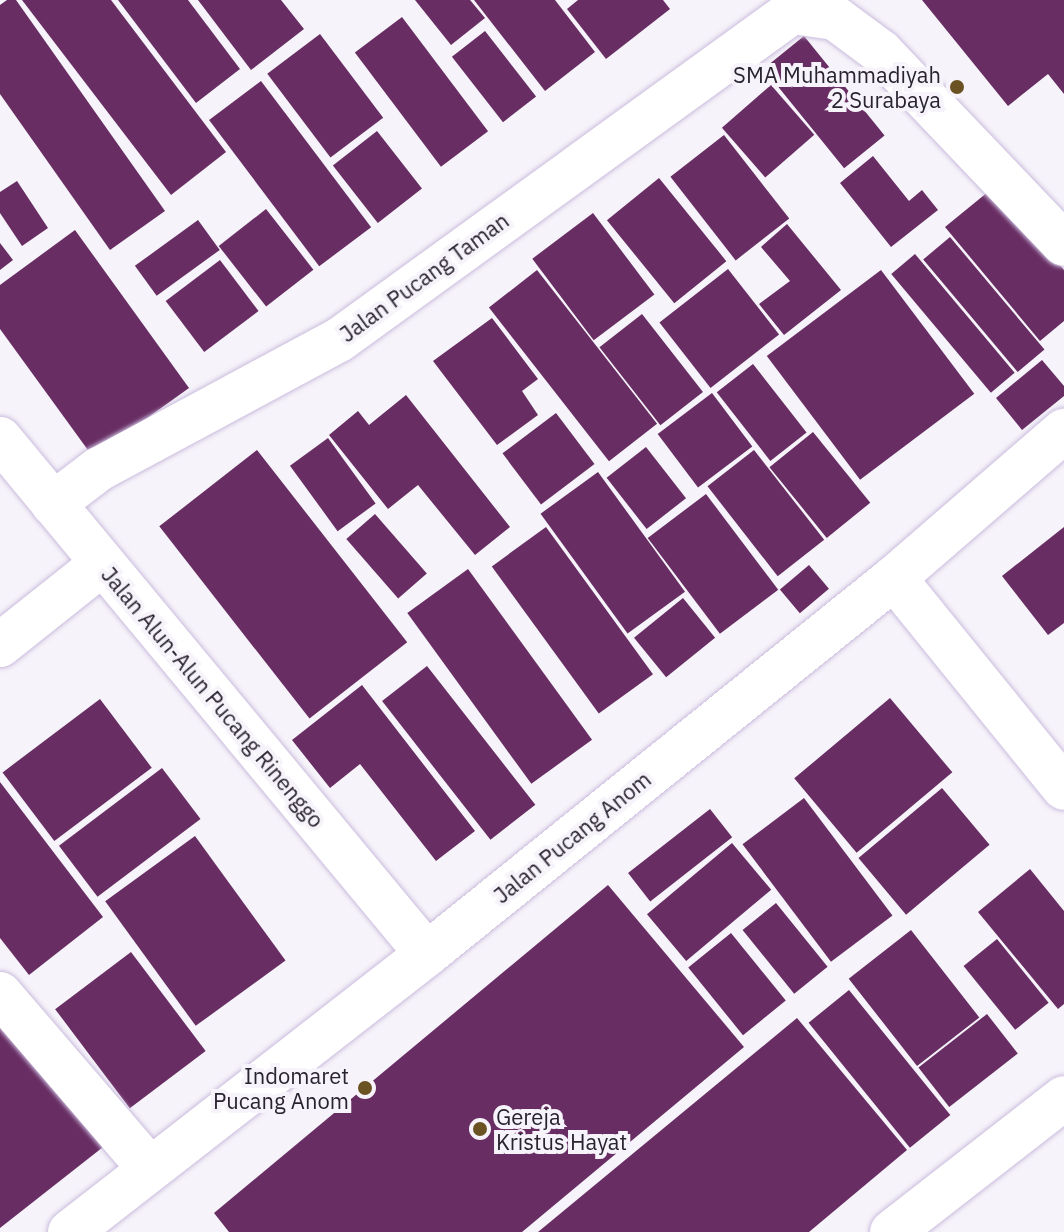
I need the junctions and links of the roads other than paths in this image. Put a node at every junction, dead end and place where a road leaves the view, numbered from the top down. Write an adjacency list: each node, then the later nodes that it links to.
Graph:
1 (769, 10): 2 (street, Jalan Pucang Taman); 5 (street, Jalan Pucang Taman)
2 (1064, 244)
3 (1064, 431): 7 (street, Jalan Pucang Anom)
4 (5, 455): 5 (street, Jalan Alun-Alun Pucang Rinenggo)
5 (53, 504): 6 (street, Jalan Alun-Alun Pucang Rinenggo)
6 (102, 564): 8 (street); 10 (street, Jalan Alun-Alun Pucang Rinenggo)
7 (894, 578): 9 (street); 10 (street, Jalan Pucang Anom)
8 (0, 645)
9 (1064, 788)
10 (427, 954): 13 (street, Jalan Pucang Anom)
11 (0, 994): 13 (street)
12 (1064, 1098): 15 (street)
13 (150, 1169): 14 (street, Jalan Pucang Anom)
14 (70, 1232)
15 (892, 1232)

